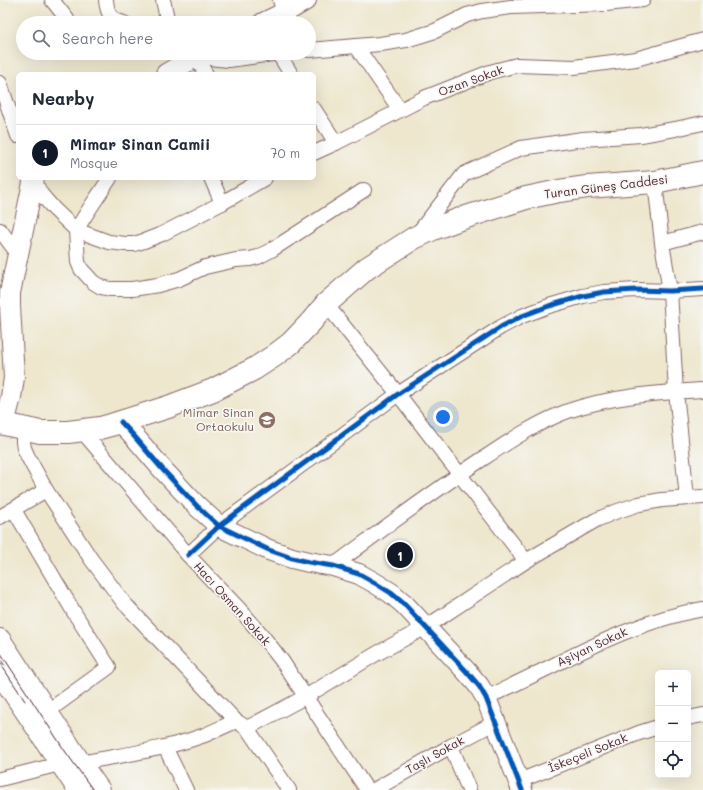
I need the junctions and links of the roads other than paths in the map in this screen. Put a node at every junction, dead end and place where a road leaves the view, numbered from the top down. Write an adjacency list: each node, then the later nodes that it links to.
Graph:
1 (52, 0): 8 (street)
2 (106, 0): 9 (street)
3 (163, 0): 10 (street)
4 (306, 0): 7 (street)
5 (643, 0): 6 (street)
6 (540, 3): 13 (street)
7 (282, 6): 11 (street)
8 (65, 16)
9 (111, 16)
10 (166, 16)
11 (271, 16)
12 (703, 40): 22 (street, Ozan Sokak)
13 (356, 46): 14 (street); 22 (street)
14 (316, 49)
15 (188, 60): 18 (street)
16 (200, 60): 19 (street)
17 (283, 60): 20 (street)
18 (170, 72)
19 (205, 72)
20 (290, 72)
21 (0, 84): 25 (street)
22 (400, 110): 26 (street, Ozan Sokak)
23 (316, 112): 26 (street)
24 (703, 122): 40 (street)
25 (16, 130)
26 (336, 143): 27 (street, Ozan Sokak)
27 (316, 152)
28 (703, 172): 34 (main road, Turan Güneş Caddesi)
29 (33, 180): 42 (street)
30 (34, 180): 38 (street)
31 (109, 180): 38 (street)
32 (213, 180): 36 (street)
33 (262, 180): 36 (street)
34 (655, 182): 40 (main road, Turan Güneş Caddesi); 41 (street)
35 (364, 190): 38 (street)
36 (222, 203): 38 (street)
37 (0, 230): 42 (street)
38 (76, 230)
39 (703, 232): 41 (street)
40 (414, 238): 45 (main road, Turan Güneş Caddesi)
41 (662, 242): 44 (street)
42 (18, 254): 50 (street)
43 (703, 289): 44 (street)
44 (670, 291): 47 (street); 48 (street)
45 (326, 304): 48 (street); 49 (main road, Turan Güneş Caddesi)
46 (703, 390): 47 (street)
47 (676, 392): 52 (street); 55 (street)
48 (398, 394): 52 (street); 58 (street)
49 (121, 422): 51 (main road, Turan Güneş Caddesi); 58 (street)
50 (10, 425): 51 (main road, Turan Güneş Caddesi); 53 (street)
51 (81, 430): 59 (street, Hacı Osman Sokak)
52 (460, 474): 60 (street); 61 (street)
53 (46, 490): 56 (street); 72 (street)
54 (703, 497): 55 (street)
55 (687, 498): 60 (street)
56 (14, 510): 57 (street); 68 (street)
57 (0, 517)
58 (219, 526): 59 (street); 61 (street)
59 (188, 555): 66 (street, Hacı Osman Sokak)
60 (526, 561): 63 (street)
61 (333, 566): 63 (street)
62 (703, 609): 67 (street, Aşiyan Sokak)
63 (426, 626): 66 (street); 67 (street)
64 (0, 639): 68 (street)
65 (0, 674): 77 (street)
66 (306, 697): 72 (street); 84 (street, Hacı Osman Sokak)
67 (486, 698): 71 (street)
68 (48, 711): 76 (street)
69 (703, 715): 70 (street)
70 (691, 717)
71 (496, 722): 74 (street, Taşlı Sokak); 79 (street)
72 (241, 725): 75 (street); 83 (street)
73 (655, 728): 79 (street, İskeçeli Sokak)
74 (451, 746): 85 (street, Taşlı Sokak); 86 (street)
75 (166, 747): 76 (street); 82 (street)
76 (81, 763): 77 (street); 81 (street)
77 (60, 764): 78 (street); 80 (street)
78 (0, 779)
79 (521, 785)
80 (78, 790)
81 (100, 790)
82 (186, 790)
83 (289, 790)
84 (366, 790)
85 (374, 790)
86 (469, 790)

